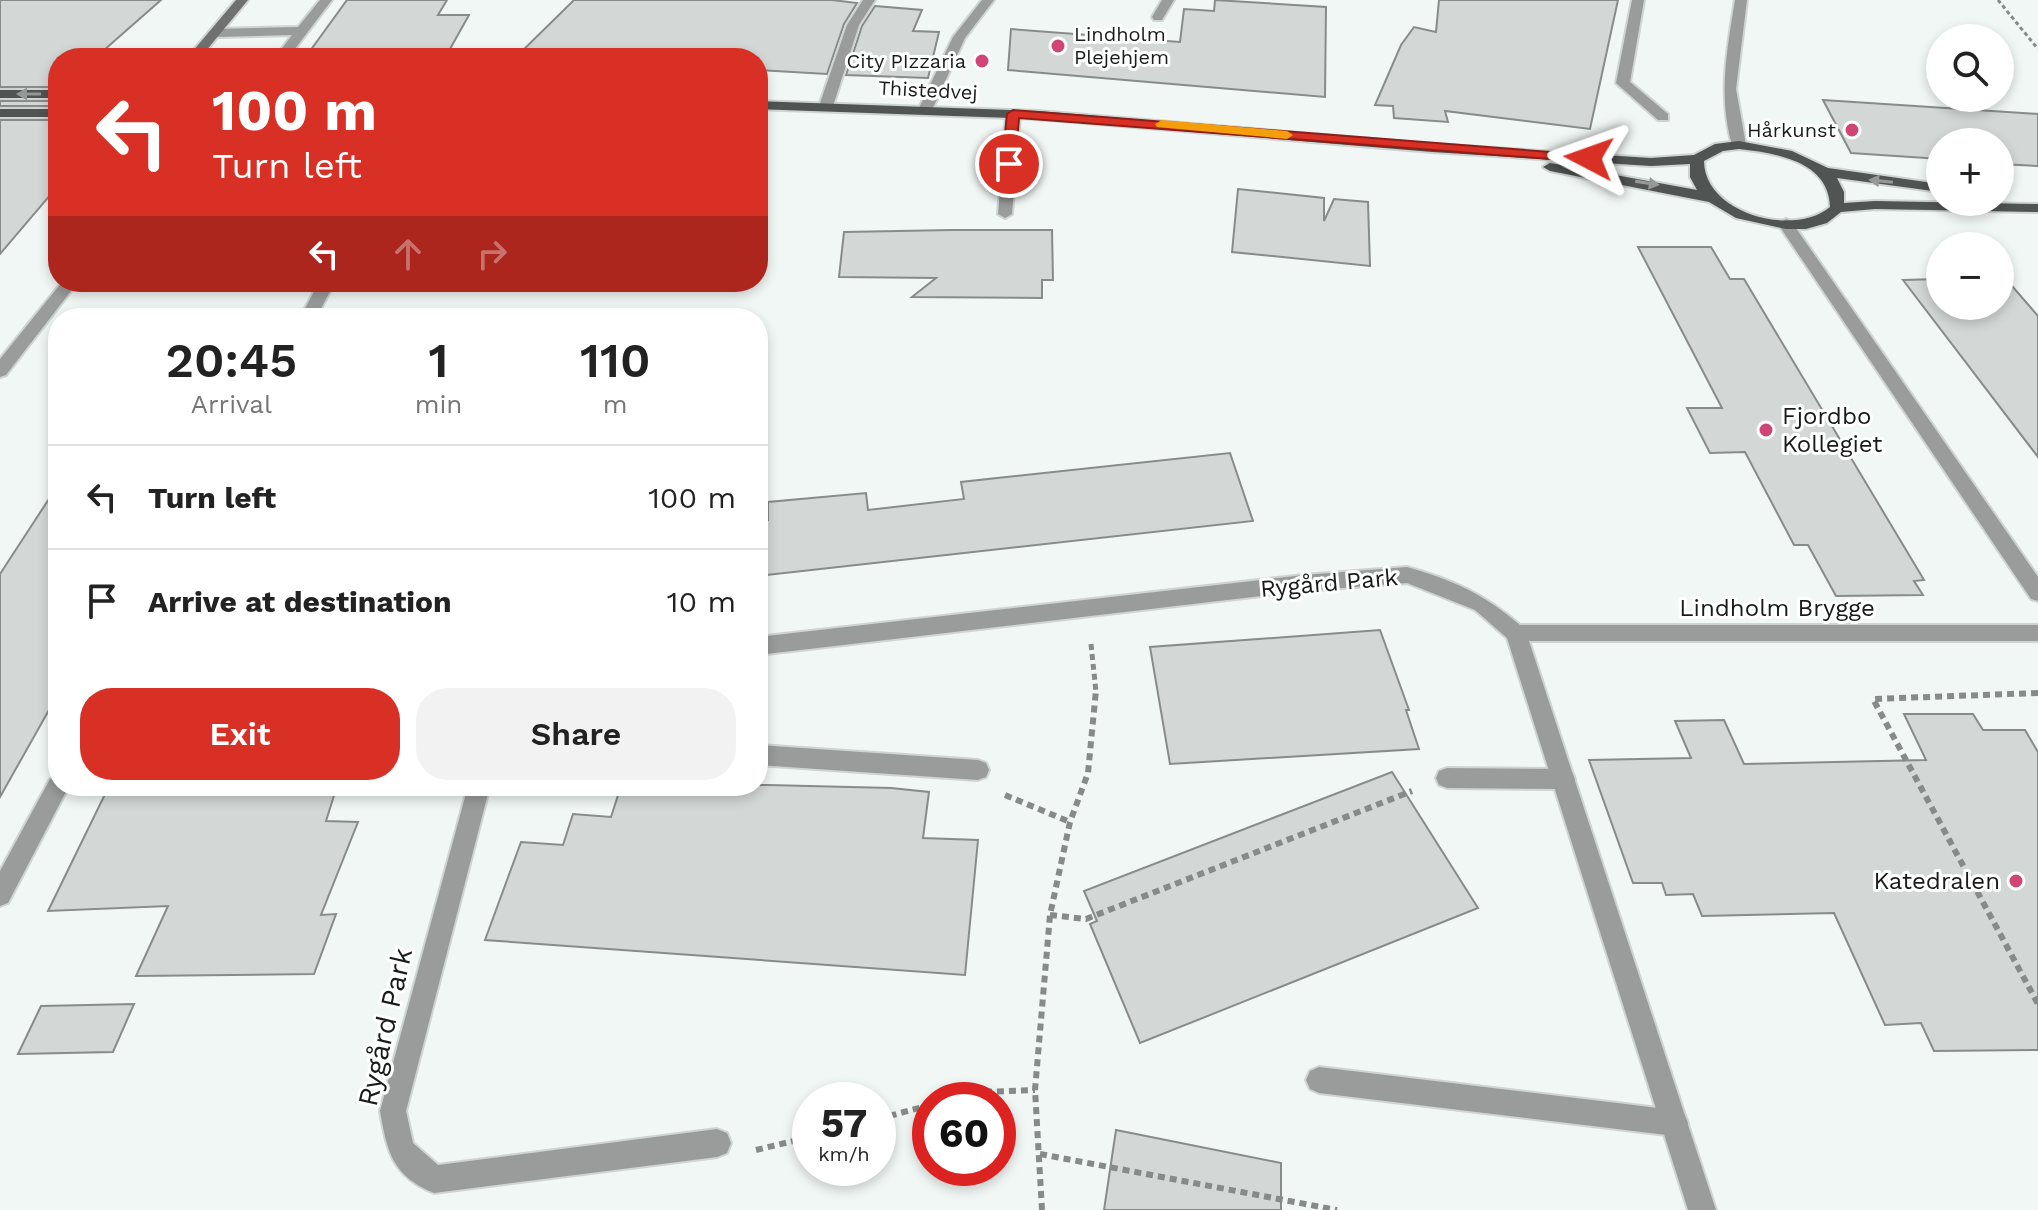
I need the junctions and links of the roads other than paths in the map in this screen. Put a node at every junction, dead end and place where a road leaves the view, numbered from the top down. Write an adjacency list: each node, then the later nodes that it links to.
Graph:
1 (242, 0): 10 (street)
2 (326, 0): 9 (street)
3 (869, 0): 16 (street)
4 (988, 0): 17 (street)
5 (1168, 0): 8 (street)
6 (1638, 0): 21 (street)
7 (1741, 0): 22 (street)
8 (1158, 17)
9 (303, 31): 10 (street); 12 (street)
10 (214, 33): 11 (street)
11 (201, 48)
12 (289, 48)
13 (0, 94): 14 (main road, one-way to 13)
14 (48, 94)
15 (768, 105): 16 (main road, Thistedvej)
16 (826, 106): 17 (main road, Thistedvej)
17 (925, 110): 20 (main road, Thistedvej)
18 (0, 113): 19 (main road)
19 (48, 113)
20 (1013, 114): 23 (main road, Thistedvej); 32 (street)
21 (1663, 117)
22 (1739, 145): 24 (main road, Thistedvej); 25 (main road)
23 (1432, 148): 24 (main road, Thistedvej); 28 (main road, Thistedvej, one-way to 28)
24 (1697, 159): 28 (main road)
25 (1822, 172): 26 (main road, one-way to 25); 30 (main road)
26 (1926, 186)
27 (2014, 196): 29 (main road)
28 (1712, 199): 33 (main road, Thistedvej)
29 (2038, 199)
30 (1837, 208): 31 (main road); 33 (main road)
31 (2038, 208)
32 (1005, 214)
33 (1786, 224): 38 (street)
34 (62, 292): 35 (street)
35 (50, 308)
36 (48, 310): 37 (street)
37 (0, 371)
38 (2031, 571): 39 (street)
39 (2038, 593)
40 (1516, 633): 41 (street, Lindholm Brygge); 42 (street, Rygård Park); 46 (street)
41 (2038, 633)
42 (768, 645)
43 (768, 756): 44 (street)
44 (978, 770)
45 (1447, 778): 46 (street)
46 (1564, 779): 51 (street)
47 (53, 796): 49 (street)
48 (476, 796): 52 (street, Rygård Park)
49 (0, 895)
50 (1319, 1080): 51 (street)
51 (1675, 1123): 53 (street)
52 (717, 1143)
53 (1702, 1210)

